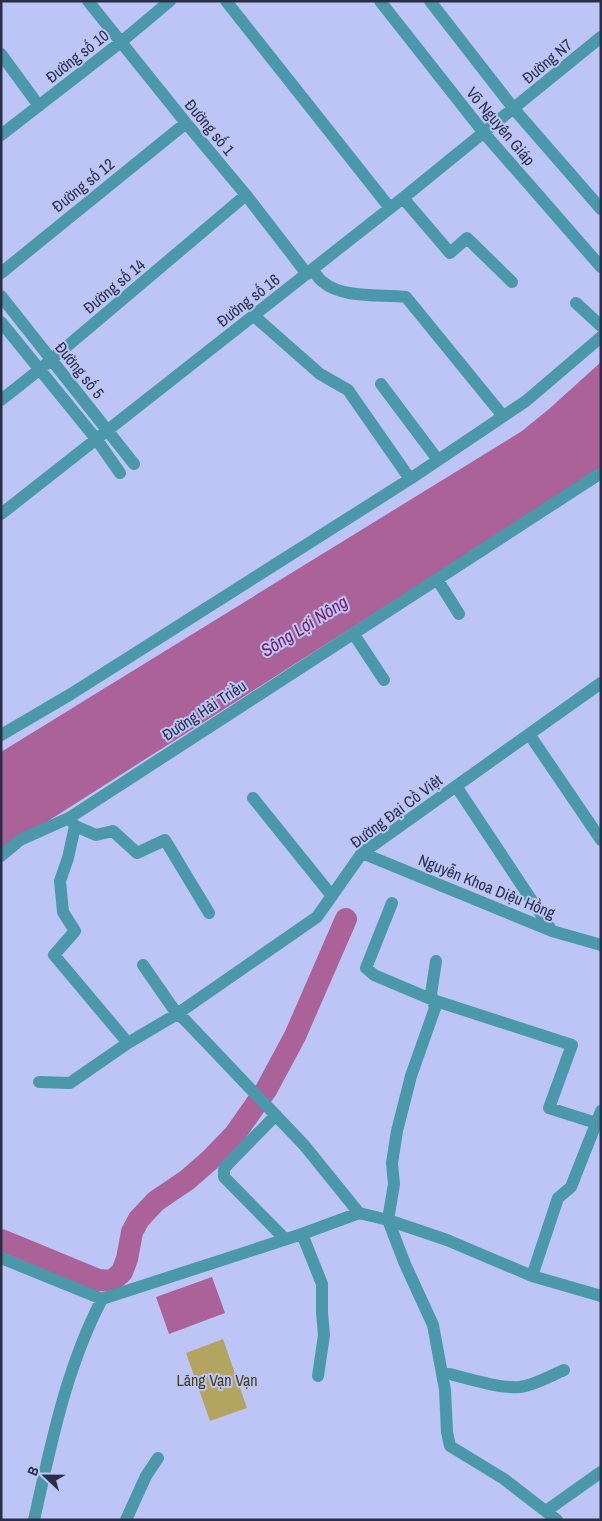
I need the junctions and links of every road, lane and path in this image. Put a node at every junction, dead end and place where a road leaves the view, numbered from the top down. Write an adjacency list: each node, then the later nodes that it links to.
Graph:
1 (88, 1): 7 (street, Đường số 1)
2 (170, 1): 7 (street, Đường số 10)
3 (226, 1): 16 (street)
4 (380, 1): 12 (street, Võ Nguyên Giáp)
5 (430, 1): 10 (street, Võ Nguyên Giáp)
6 (601, 37): 10 (street, Đường N7)
7 (121, 42): 9 (street, Đường số 10); 11 (street, Đường số 1)
8 (1, 54): 9 (street)
9 (39, 106): 13 (street, Đường số 10)
10 (514, 109): 12 (street, Đường số 16); 17 (street, Võ Nguyên Giáp)
11 (186, 123): 14 (street, Đường số 1); 20 (street, Đường số 12)
12 (484, 133): 15 (street, Đường số 16); 18 (street, Võ Nguyên Giáp)
13 (1, 134)
14 (246, 195): 19 (street, Đường số 1); 28 (street, Đường số 14)
15 (403, 198): 16 (street, Đường số 16); 21 (street)
16 (390, 208): 19 (street, Đường số 16)
17 (601, 209)
18 (601, 267)
19 (310, 272): 24 (street, Đường số 16); 32 (street, Đường số 1)
20 (1, 273)
21 (512, 282)
22 (1, 296): 28 (street, Đường số 5)
23 (576, 303): 26 (street)
24 (254, 316): 33 (street, Đường số 16); 39 (street)
25 (1, 322): 29 (street, Đường số 5)
26 (601, 326)
27 (601, 337): 32 (street)
28 (52, 360): 29 (street, Đường số 14); 33 (street, Đường số 5)
29 (39, 370): 31 (street, Đường số 14); 34 (street, Đường số 5)
30 (381, 384): 35 (street)
31 (1, 400)
32 (503, 416): 35 (street)
33 (109, 431): 34 (street, Đường số 16); 36 (street, Đường số 5)
34 (97, 440): 37 (street, Đường số 5); 40 (street, Đường số 16)
35 (438, 460): 39 (street)
36 (134, 464)
37 (120, 473)
38 (601, 473): 41 (street, Đường Hải Triều)
39 (410, 479): 47 (street)
40 (1, 514)
41 (437, 580): 42 (street); 43 (street, Đường Hải Triều)
42 (459, 614)
43 (353, 633): 44 (street); 50 (street, Đường Hải Triều)
44 (384, 680)
45 (601, 683): 46 (street, Đường Đại Cồ Việt)
46 (529, 734): 48 (street, Đường Đại Cồ Việt); 51 (street)
47 (1, 735)
48 (456, 786): 52 (street, Đường Đại Cồ Việt); 57 (street)
49 (253, 798): 54 (street)
50 (72, 822): 53 (street, Đường Hải Triều); 56 (street); 63 (street)
51 (601, 840)
52 (362, 853): 54 (street, Đường Đại Cồ Việt); 57 (street, Nguyễn Khoa Diệu Hồng)
53 (1, 856)
54 (332, 896): 62 (street, Đường Đại Cồ Việt)
55 (392, 903): 61 (street)
56 (209, 913)
57 (552, 931): 58 (street, Nguyễn Khoa Diệu Hồng)
58 (601, 945)
59 (436, 961): 61 (street)
60 (143, 965): 62 (street)
61 (433, 1000): 66 (street); 68 (street)
62 (177, 1014): 63 (street, Đường Đại Cồ Việt); 65 (street)
63 (128, 1043): 64 (street, Đường Đại Cồ Việt)
64 (39, 1082)
65 (272, 1111): 67 (street); 70 (street)
66 (598, 1117): 72 (street)
67 (359, 1213): 68 (street); 69 (street)
68 (388, 1220): 72 (street); 76 (street)
69 (302, 1234): 70 (street); 77 (street)
70 (285, 1240): 74 (street)
71 (1, 1258): 74 (street)
72 (532, 1276): 73 (street)
73 (601, 1296)
74 (102, 1299): 81 (street)
75 (564, 1370): 76 (street)
76 (442, 1372): 80 (street)
77 (318, 1376)
78 (158, 1458): 82 (street)
79 (601, 1472): 80 (street)
80 (546, 1511): 83 (street)
81 (34, 1520)
82 (126, 1520)
83 (557, 1520)

